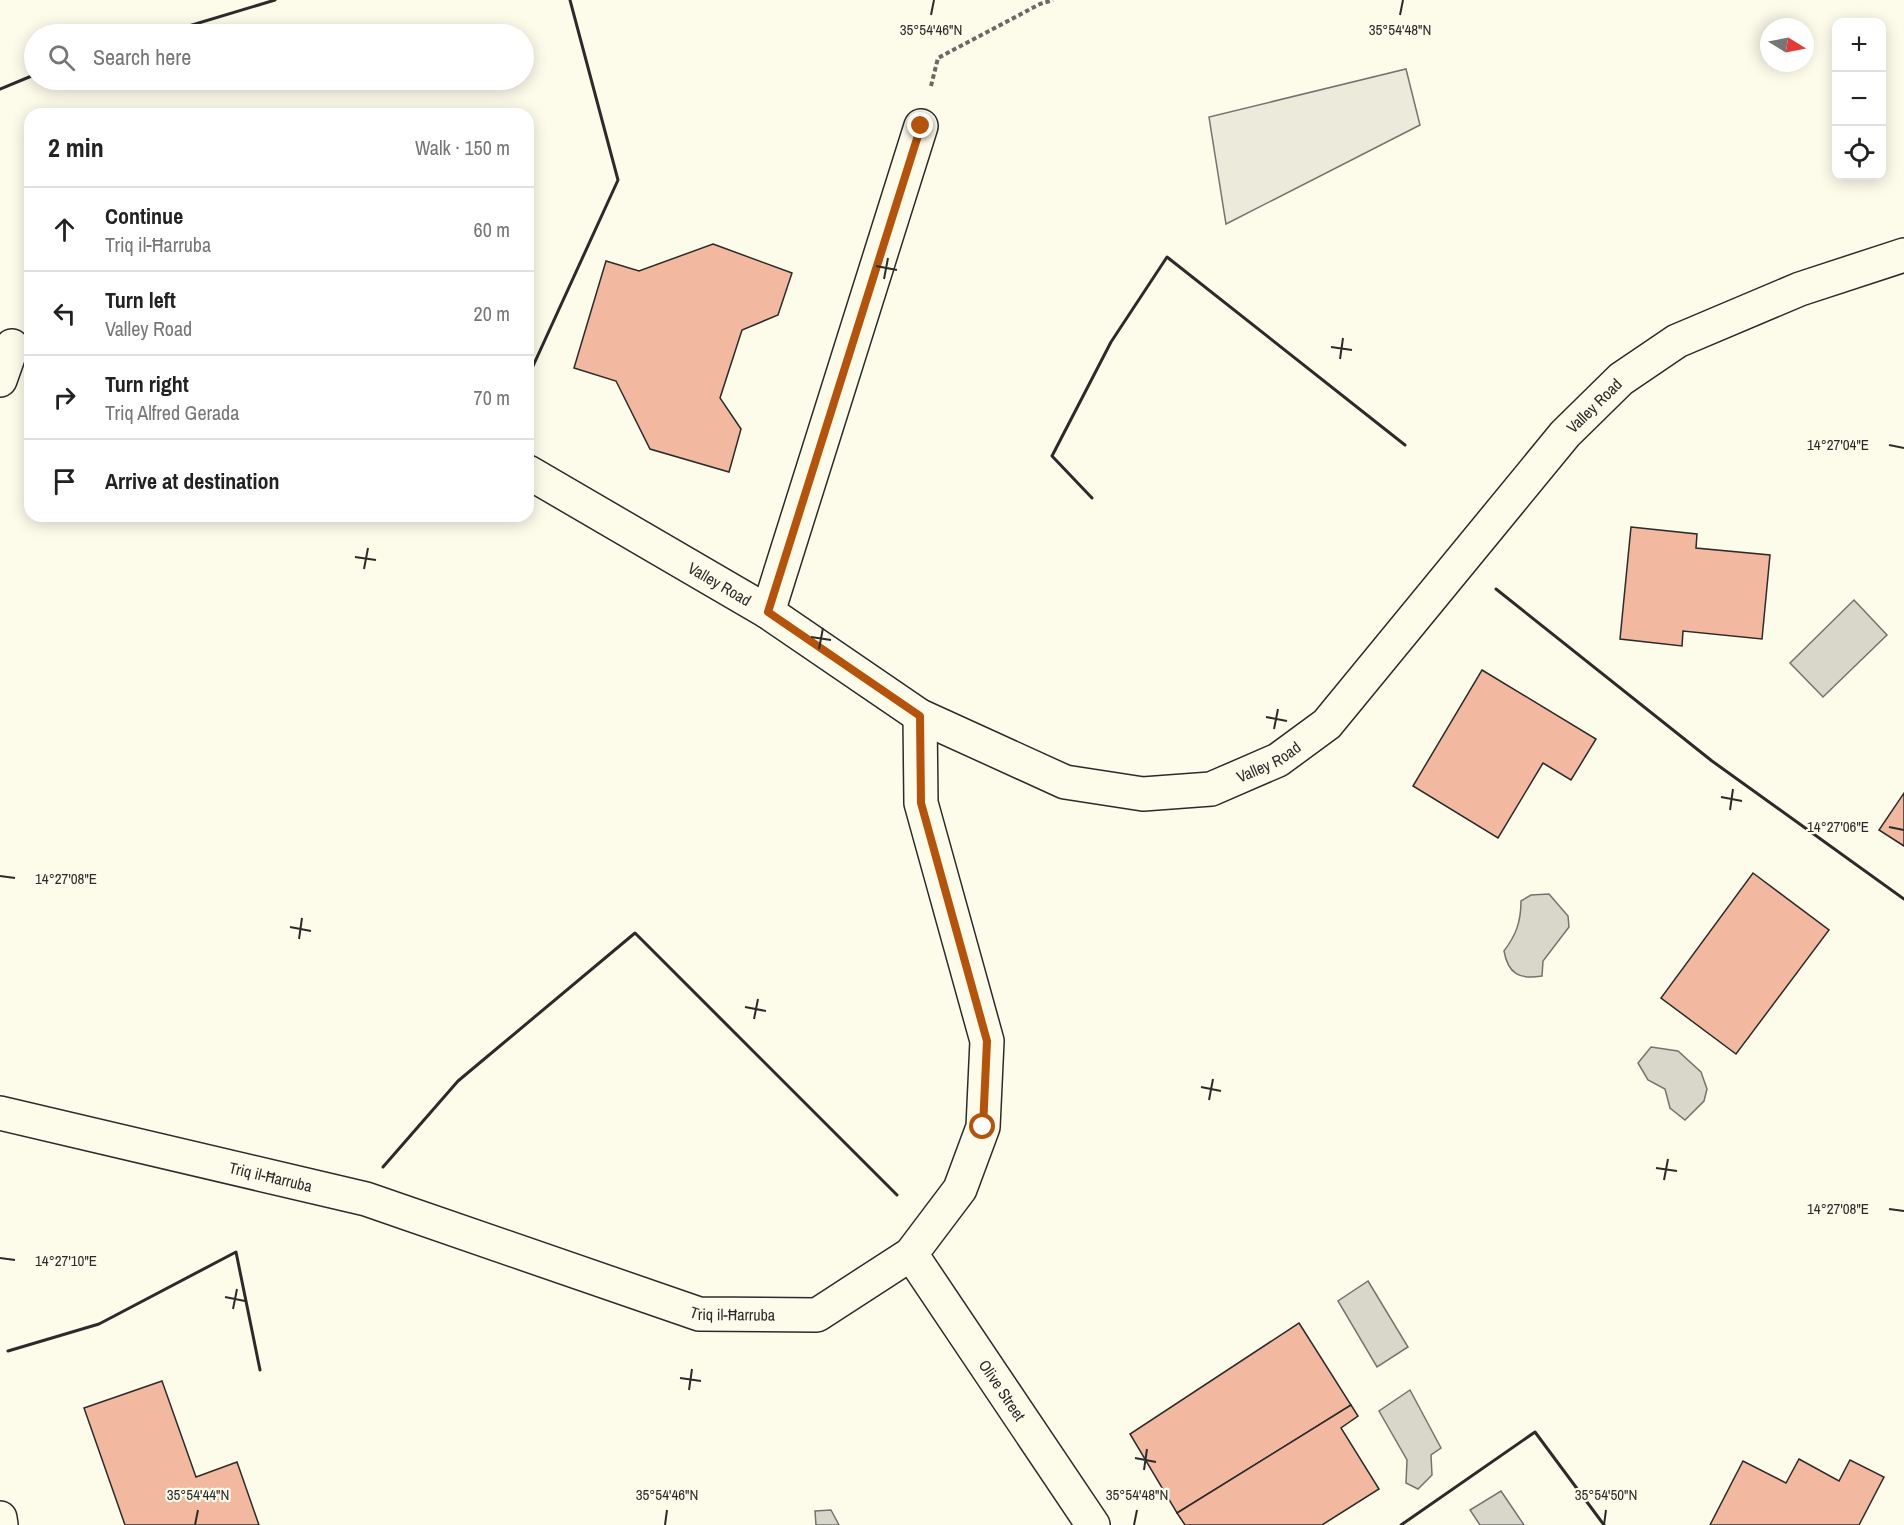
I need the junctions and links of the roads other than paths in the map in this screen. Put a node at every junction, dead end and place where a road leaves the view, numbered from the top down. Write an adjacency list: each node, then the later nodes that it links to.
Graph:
1 (921, 126): 6 (street)
2 (1904, 255): 7 (street, Valley Road)
3 (14, 347): 4 (street)
4 (0, 380)
5 (534, 476): 6 (street, Valley Road)
6 (768, 612): 7 (street, Valley Road)
7 (920, 716): 9 (street, Triq il-Ħarruba)
8 (0, 1113): 9 (street, Triq il-Ħarruba)
9 (911, 1254): 12 (street, Olive Street)
10 (0, 1518): 11 (street)
11 (1, 1525)
12 (1093, 1525)

